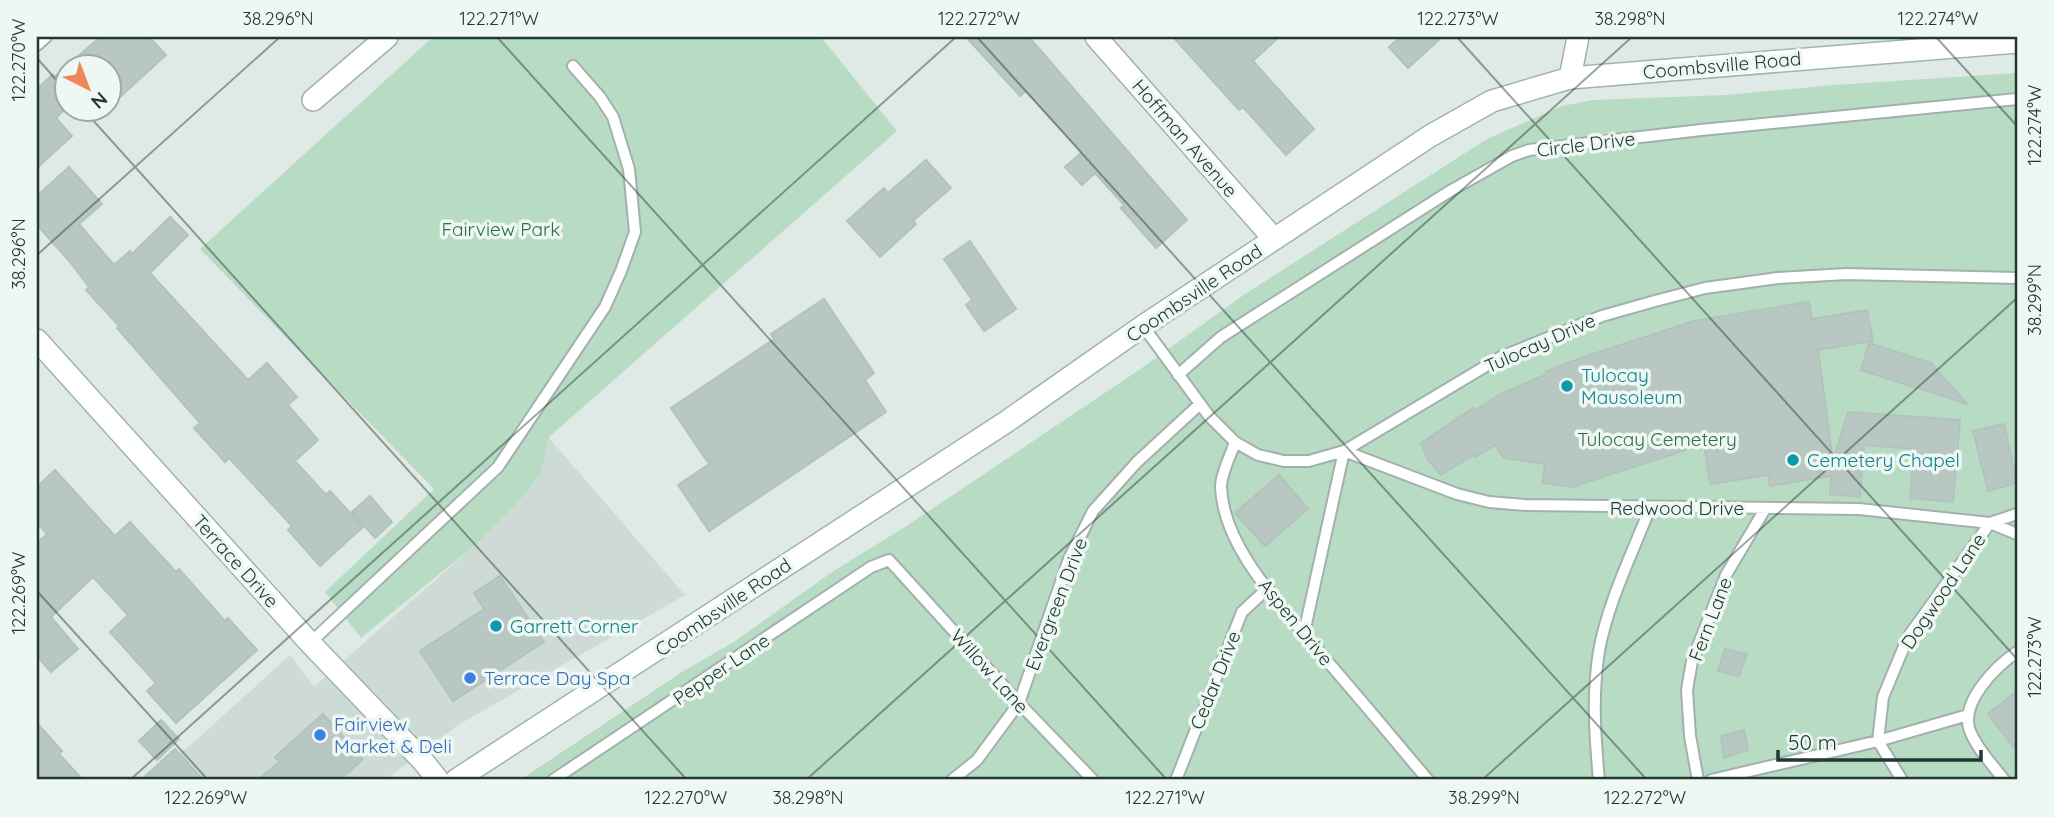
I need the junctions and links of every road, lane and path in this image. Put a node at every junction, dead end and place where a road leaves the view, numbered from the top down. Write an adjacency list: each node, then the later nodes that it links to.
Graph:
1 (46, 37): 6 (lane)
2 (387, 37): 10 (street)
3 (1096, 37): 11 (street, Hoffman Avenue)
4 (1574, 38): 8 (street)
5 (2017, 41): 8 (street, Coombsville Road)
6 (37, 45)
7 (573, 66): 27 (lane)
8 (1570, 78): 11 (street, Coombsville Road)
9 (2017, 99): 15 (lane, Circle Drive)
10 (313, 100)
11 (1274, 239): 13 (street, Coombsville Road)
12 (2017, 278): 18 (lane, Tulocay Drive)
13 (1143, 326): 15 (lane, Tulocay Drive); 33 (street, Coombsville Road)
14 (37, 341): 27 (street, Terrace Drive)
15 (1178, 375): 16 (lane, Tulocay Drive)
16 (1200, 404): 17 (lane, Tulocay Drive); 29 (lane, Evergreen Drive)
17 (1235, 442): 18 (lane, Tulocay Drive); 25 (lane, Aspen Drive)
18 (1344, 451): 19 (lane, Redwood Drive); 26 (lane)
19 (1650, 508): 20 (lane, Redwood Drive); 39 (lane)
20 (1765, 509): 22 (lane, Redwood Drive); 40 (lane, Fern Lane)
21 (2017, 514): 22 (lane, Redwood Drive)
22 (1990, 523): 23 (lane); 31 (lane, Dogwood Lane)
23 (2017, 534)
24 (890, 560): 29 (lane, Willow Lane); 34 (lane, Pepper Lane)
25 (1268, 588): 26 (lane, Aspen Drive); 37 (lane, Cedar Drive)
26 (1304, 633): 38 (lane, Aspen Drive)
27 (310, 643): 32 (street, Terrace Drive)
28 (2017, 652): 30 (lane)
29 (1019, 703): 35 (lane, Evergreen Drive); 36 (lane, Willow Lane)
30 (1968, 715): 31 (lane); 43 (lane)
31 (1878, 741): 41 (lane); 42 (lane)
32 (438, 780)
33 (456, 780)
34 (553, 780)
35 (952, 780)
36 (1093, 780)
37 (1176, 780)
38 (1428, 780)
39 (1599, 780)
40 (1698, 780)
41 (1711, 780)
42 (1902, 780)
43 (2004, 780)

